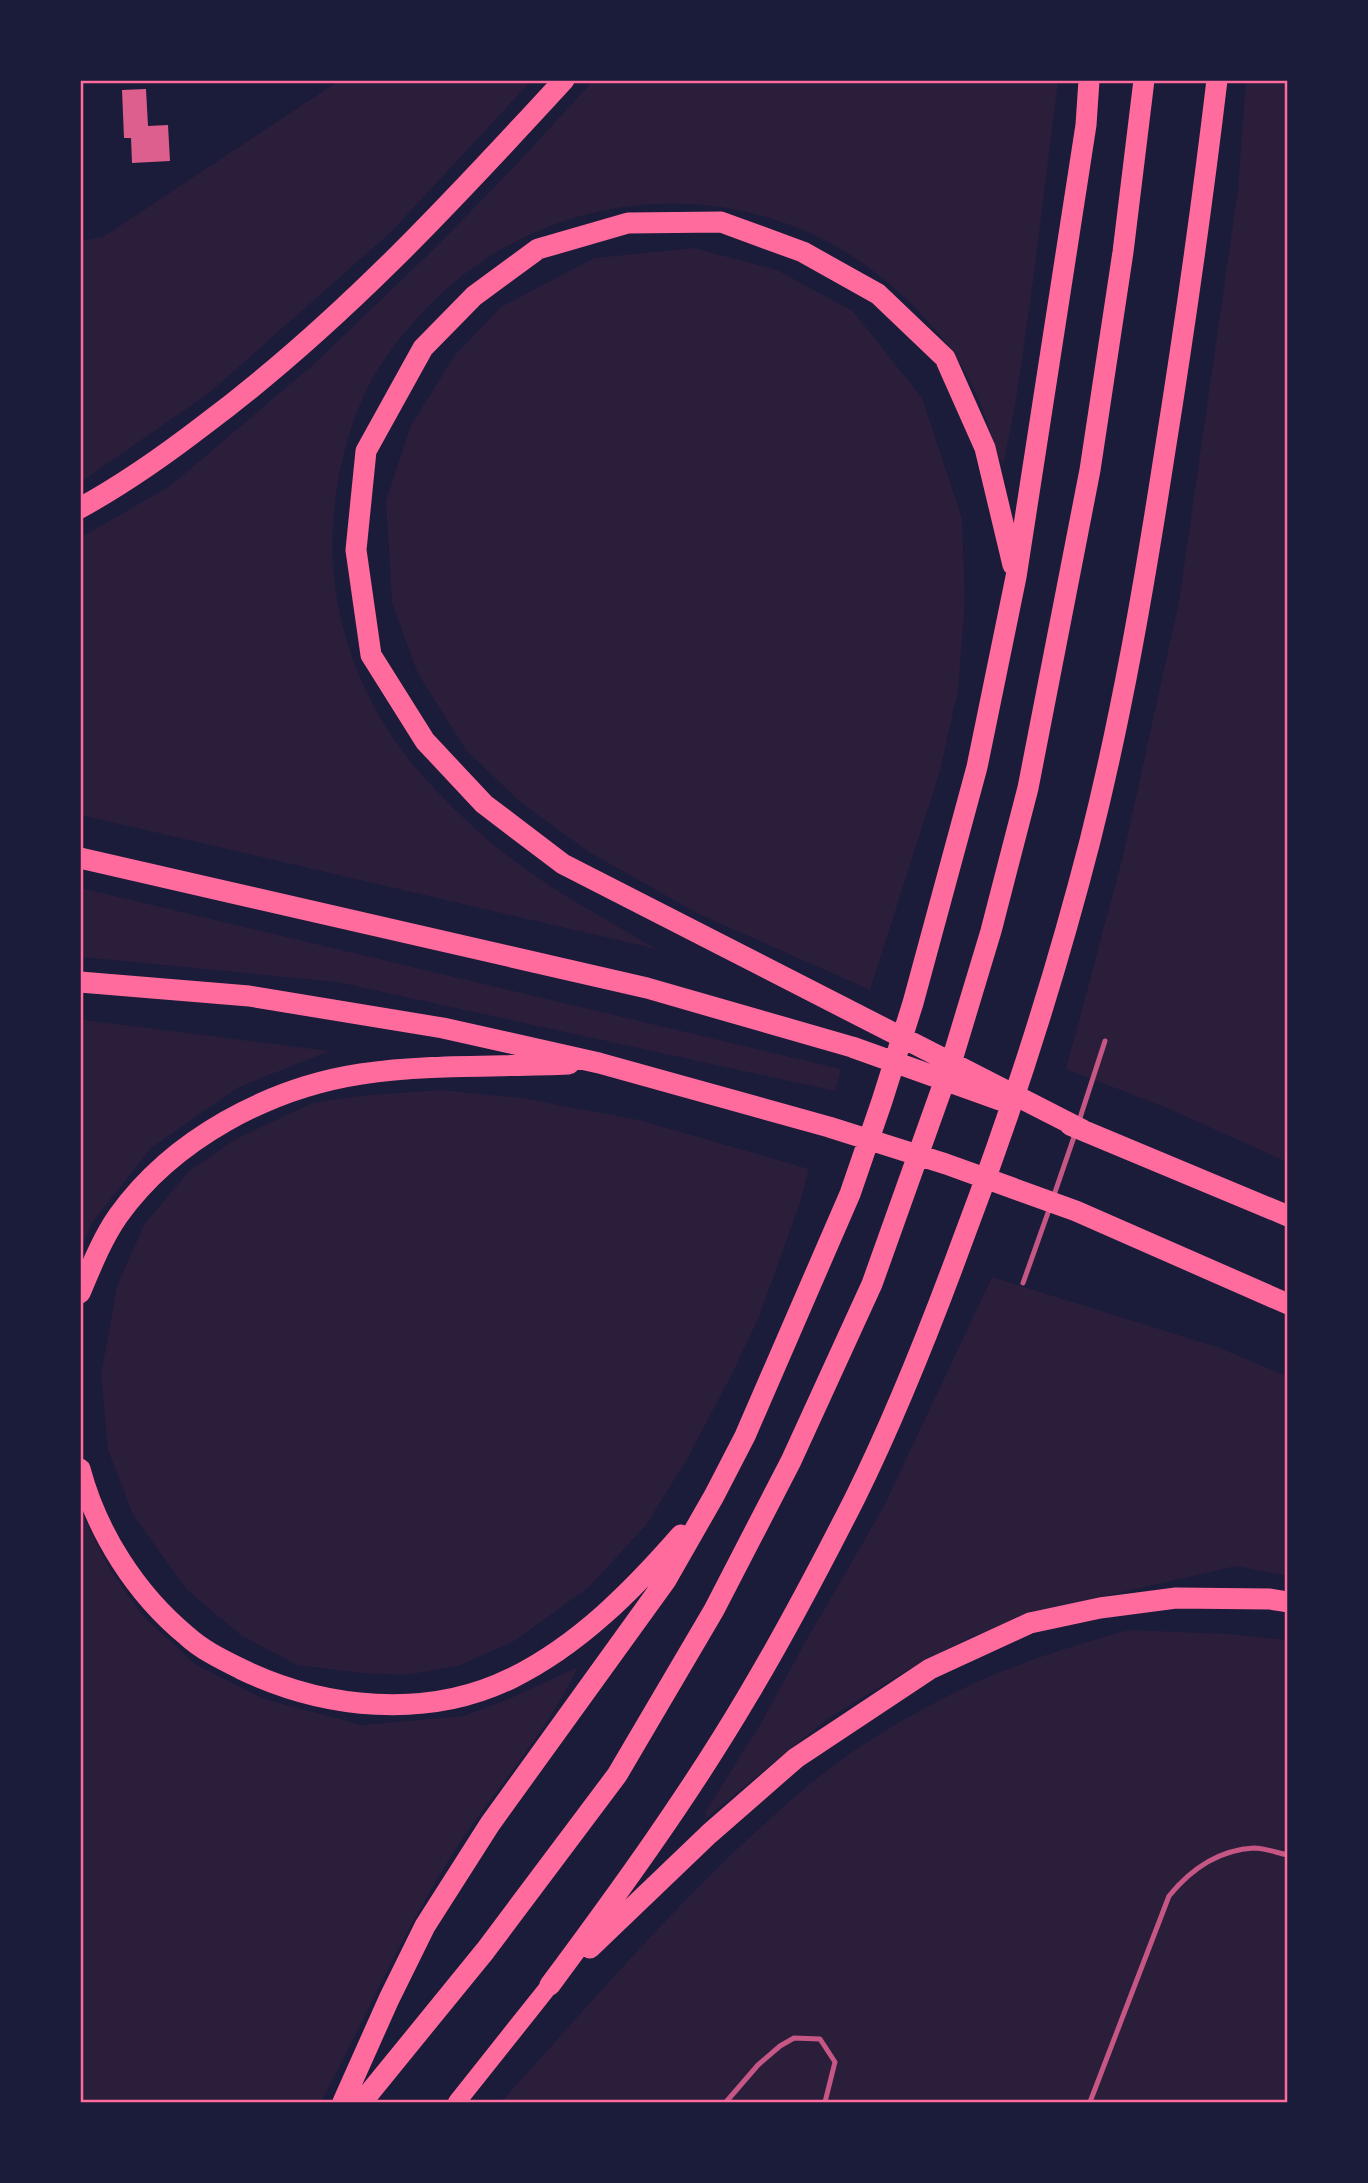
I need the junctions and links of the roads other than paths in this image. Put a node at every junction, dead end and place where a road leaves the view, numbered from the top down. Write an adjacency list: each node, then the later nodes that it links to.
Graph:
1 (564, 80): 5 (highway)
2 (1089, 80): 6 (highway)
3 (1144, 80): 22 (highway)
4 (1217, 80): 20 (highway)
5 (80, 508)
6 (1016, 577): 11 (highway); 17 (highway)
7 (80, 858): 11 (highway)
8 (80, 982): 10 (highway)
9 (1105, 1041): 13 (lane)
10 (599, 1063): 14 (highway); 15 (highway)
11 (1083, 1130): 12 (highway)
12 (1287, 1216)
13 (1023, 1283)
14 (80, 1293)
15 (1287, 1304)
16 (80, 1469): 17 (highway)
17 (714, 1496): 21 (highway)
18 (1287, 1602): 20 (highway)
19 (1287, 1855): 26 (lane)
20 (550, 1985): 23 (main road)
21 (343, 2102)
22 (362, 2102)
23 (457, 2102)
24 (726, 2102): 25 (lane)
25 (825, 2102)
26 (1090, 2102)

